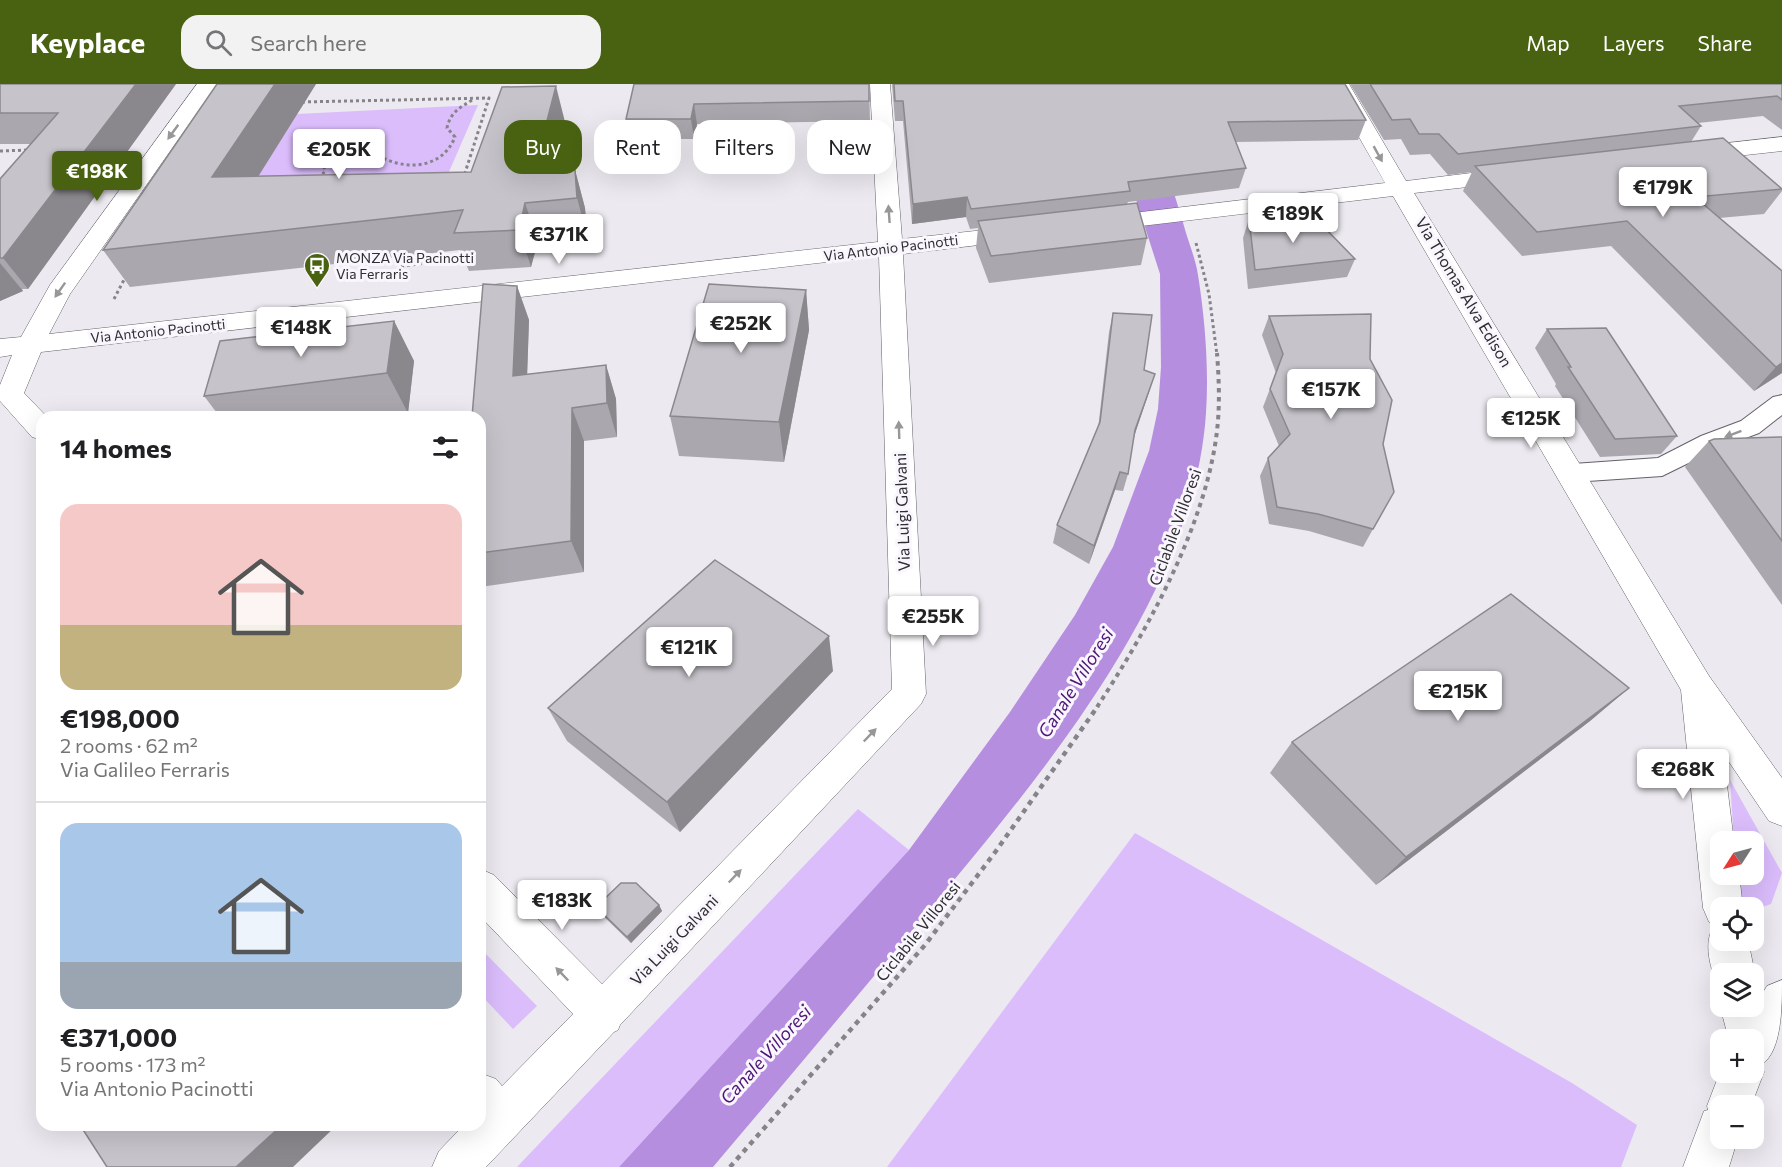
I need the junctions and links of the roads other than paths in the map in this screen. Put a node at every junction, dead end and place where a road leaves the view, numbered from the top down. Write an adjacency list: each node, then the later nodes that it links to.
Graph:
1 (207, 84): 11 (street, one-way to 11)
2 (880, 84): 10 (street, Via Luigi Galvani, one-way to 2)
3 (1339, 84): 7 (street, Via Thomas Alva Edison, one-way to 7)
4 (1782, 144): 5 (street)
5 (1672, 157)
6 (1534, 173): 7 (street)
7 (1400, 189): 8 (street); 15 (street, Via Thomas Alva Edison)
8 (1077, 227)
9 (1042, 231): 10 (street, Via Antonio Pacinotti)
10 (891, 249): 11 (street, Via Antonio Pacinotti); 21 (street, Via Luigi Galvani, one-way to 10)
11 (30, 345): 12 (street, Via Antonio Pacinotti); 14 (street)
12 (0, 348)
13 (1782, 403): 15 (lane, one-way to 15)
14 (36, 423)
15 (1572, 473): 16 (street, Via Thomas Alva Edison)
16 (1697, 686): 17 (street, Via Thomas Alva Edison); 19 (street, Via Thomas Alva Edison)
17 (1782, 809)
18 (486, 894): 21 (street, one-way to 18)
19 (1722, 897)
20 (1782, 1000): 22 (street)
21 (603, 1015): 23 (street, Via Luigi Galvani)
22 (1764, 1030)
23 (491, 1107)
24 (477, 1131): 25 (street, Via Luigi Galvani)
25 (455, 1167)

